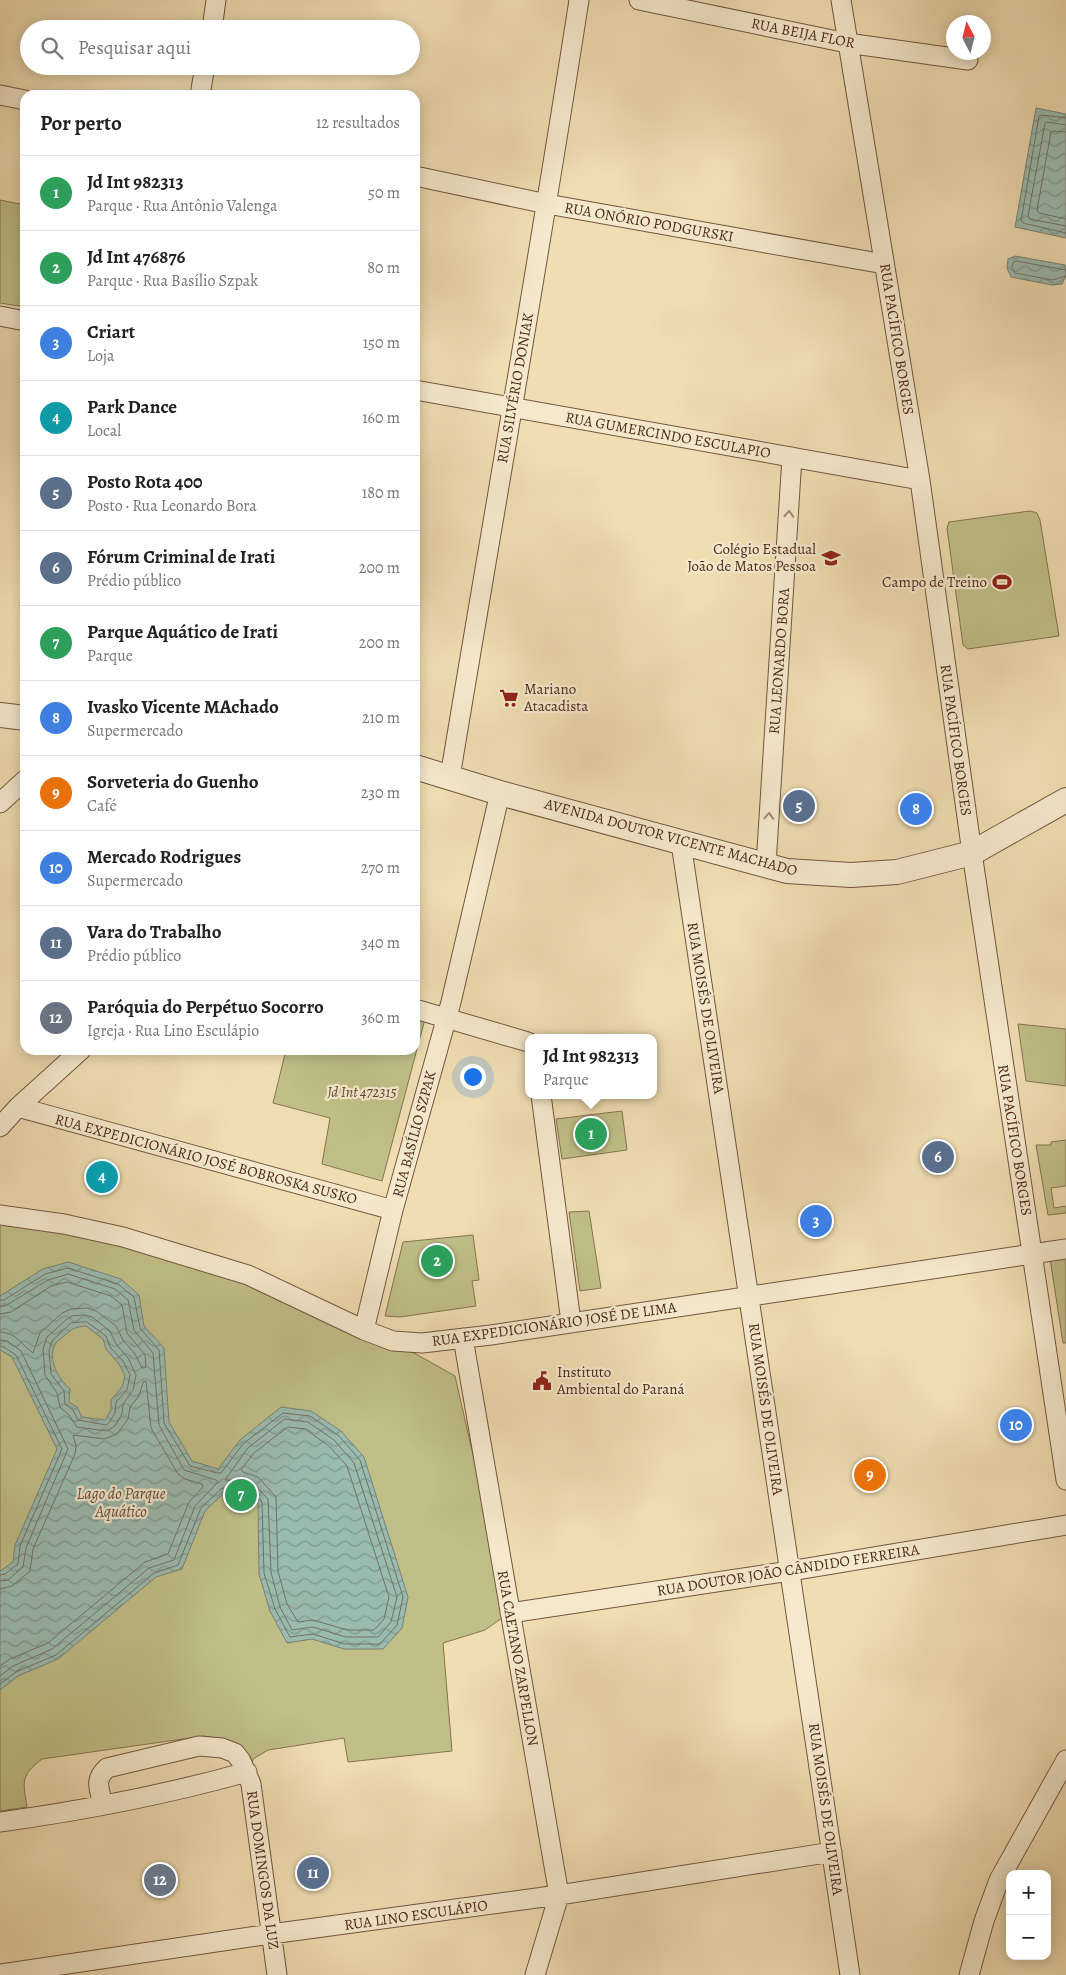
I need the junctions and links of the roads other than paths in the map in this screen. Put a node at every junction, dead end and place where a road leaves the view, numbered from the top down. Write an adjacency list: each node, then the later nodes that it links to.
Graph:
1 (216, 0): 5 (street)
2 (579, 0): 13 (street, RUA SILVÉRIO DONIAK)
3 (639, 0): 6 (street, RUA BEIJA FLOR)
4 (841, 0): 6 (street, RUA PACÍFICO BORGES)
5 (213, 20)
6 (847, 43): 7 (street, RUA BEIJA FLOR); 14 (street, RUA PACÍFICO BORGES)
7 (946, 57)
8 (203, 75): 9 (street)
9 (201, 90)
10 (0, 96): 11 (street)
11 (20, 99)
12 (420, 177): 13 (street, RUA ONÓRIO PODGURSKI)
13 (547, 204): 14 (street, RUA ONÓRIO PODGURSKI); 18 (street, RUA SILVÉRIO DONIAK)
14 (884, 264): 20 (street, RUA PACÍFICO BORGES)
15 (0, 316): 16 (street)
16 (20, 320)
17 (420, 391): 18 (street, RUA GUMERCINDO ESCULAPIO)
18 (511, 408): 19 (street, RUA GUMERCINDO ESCULAPIO); 24 (street, RUA SILVÉRIO DONIAK)
19 (792, 457): 20 (street, RUA GUMERCINDO ESCULAPIO); 31 (street, RUA LEONARDO BORA, one-way to 19)
20 (920, 480): 30 (street, RUA PACÍFICO BORGES)
21 (0, 715): 22 (street)
22 (20, 717)
23 (420, 767): 24 (street, AVENIDA DOUTOR VICENTE MACHADO)
24 (450, 776): 26 (street, AVENIDA DOUTOR VICENTE MACHADO)
25 (20, 785): 28 (street)
26 (500, 792): 29 (street, AVENIDA DOUTOR VICENTE MACHADO); 33 (street, RUA BASÍLIO SZPAK)
27 (1066, 800): 30 (street, AVENIDA DOUTOR VICENTE MACHADO)
28 (0, 803)
29 (682, 843): 31 (street, AVENIDA DOUTOR VICENTE MACHADO); 43 (street, RUA MOISÉS DE OLIVEIRA)
30 (972, 853): 31 (street, AVENIDA DOUTOR VICENTE MACHADO); 42 (street, RUA PACÍFICO BORGES)
31 (766, 865)
32 (420, 1011): 33 (street)
33 (446, 1019): 34 (street); 39 (street, RUA BASÍLIO SZPAK)
34 (525, 1041)
35 (75, 1055): 37 (street)
36 (541, 1099): 44 (street)
37 (18, 1107): 38 (street); 39 (street, RUA EXPEDICIONÁRIO JOSÉ BOBROSKA SUSKO)
38 (0, 1127)
39 (393, 1210): 45 (street, RUA BASÍLIO SZPAK)
40 (0, 1215): 45 (street, RUA EXPEDICIONÁRIO JOSÉ DE LIMA)
41 (1066, 1249): 42 (street, RUA EXPEDICIONÁRIO JOSÉ DE LIMA)
42 (1032, 1254): 43 (street, RUA EXPEDICIONÁRIO JOSÉ DE LIMA); 47 (street, RUA PACÍFICO BORGES)
43 (750, 1297): 44 (street, RUA EXPEDICIONÁRIO JOSÉ DE LIMA); 49 (street, RUA MOISÉS DE OLIVEIRA)
44 (571, 1322): 46 (street, RUA EXPEDICIONÁRIO JOSÉ DE LIMA)
45 (364, 1330): 46 (street, RUA EXPEDICIONÁRIO JOSÉ DE LIMA)
46 (463, 1338): 50 (street, RUA CAETANO ZARPELLON)
47 (1066, 1480)
48 (1066, 1525): 49 (street, RUA DOUTOR JOÃO CÂNDIDO FERREIRA)
49 (790, 1571): 50 (street, RUA DOUTOR JOÃO CÂNDIDO FERREIRA); 55 (street, RUA MOISÉS DE OLIVEIRA)
50 (510, 1613): 56 (street, RUA CAETANO ZARPELLON)
51 (1066, 1760): 62 (street)
52 (247, 1772): 53 (street); 53 (street, RUA DOMINGOS DA LUZ); 57 (street, RUA DOMINGOS DA LUZ)
53 (103, 1804): 54 (street)
54 (0, 1822)
55 (832, 1852): 56 (street, RUA LINO ESCULÁPIO); 61 (street, RUA MOISÉS DE OLIVEIRA)
56 (559, 1895): 57 (street, RUA LINO ESCULÁPIO); 60 (street, RUA CAETANO ZARPELLON)
57 (271, 1934): 58 (street, RUA LINO ESCULÁPIO); 59 (street, RUA DOMINGOS DA LUZ)
58 (0, 1974)
59 (277, 1975)
60 (535, 1975)
61 (850, 1975)
62 (969, 1975)

